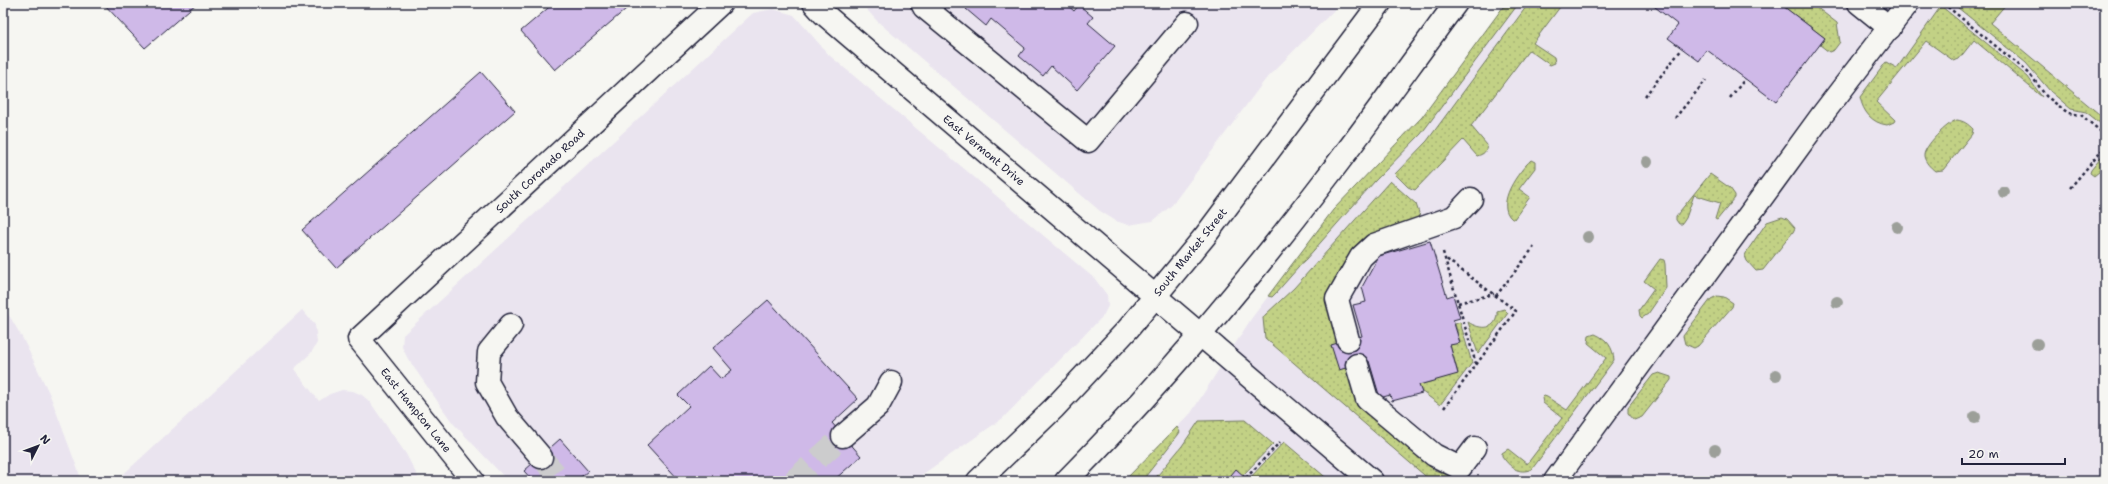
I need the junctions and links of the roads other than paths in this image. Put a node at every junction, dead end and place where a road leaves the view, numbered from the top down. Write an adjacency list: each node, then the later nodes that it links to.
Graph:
1 (721, 3): 14 (street, South Coronado Road)
2 (814, 3): 11 (street, East Vermont Drive)
3 (922, 3): 8 (street)
4 (1380, 3): 11 (street, South Market Street)
5 (1456, 3): 13 (street)
6 (1859, 3): 9 (street)
7 (1908, 3): 9 (street)
8 (1187, 23)
9 (1890, 28): 25 (street)
10 (1470, 200): 15 (street)
11 (1155, 295): 13 (street, East Vermont Drive); 22 (street, South Market Street)
12 (511, 325): 20 (street)
13 (1200, 334): 23 (street); 24 (street, East Vermont Drive)
14 (359, 339): 21 (street, East Hampton Lane)
15 (1348, 340)
16 (1357, 364): 19 (street)
17 (891, 382): 18 (street)
18 (843, 436)
19 (1475, 448)
20 (541, 457)
21 (473, 481)
22 (978, 481)
23 (1066, 481)
24 (1372, 481)
25 (1555, 481)

